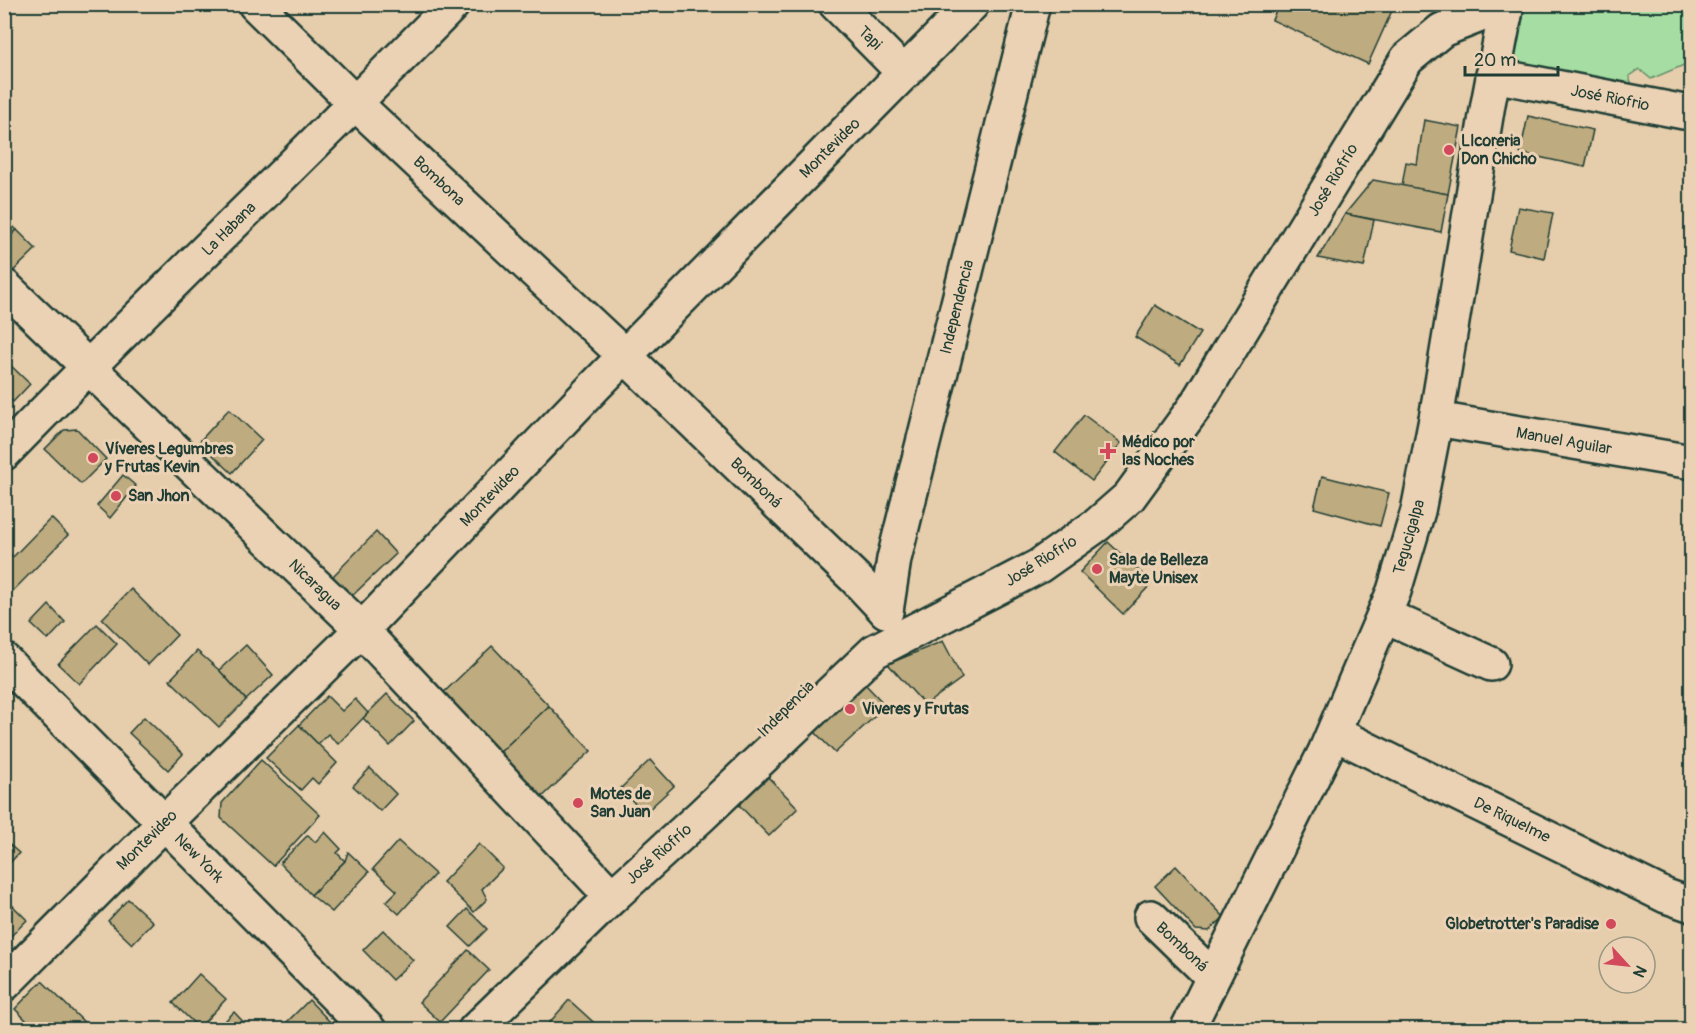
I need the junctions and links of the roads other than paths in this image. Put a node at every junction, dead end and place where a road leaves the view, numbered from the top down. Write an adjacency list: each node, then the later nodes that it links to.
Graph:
1 (255, 4): 9 (street, Bombona)
2 (453, 4): 9 (street, La Habana)
3 (836, 4): 7 (street, Tapi)
4 (972, 4): 7 (street, Montevideo)
5 (1033, 4): 17 (street, Independencia)
6 (1506, 10): 8 (street, Tegucigalpa); 23 (street, José Riofrío)
7 (904, 73): 12 (street, Montevideo)
8 (1493, 75): 10 (street, José Riofrio); 14 (street, Tegucigalpa)
9 (356, 104): 12 (street, Bombona); 13 (street, La Habana)
10 (1692, 111)
11 (4, 286): 13 (street, Nicaragua)
12 (625, 356): 17 (street, Bomboná); 19 (street, Montevideo)
13 (88, 367): 15 (street, La Habana); 19 (street, Nicaragua)
14 (1436, 419): 16 (street, Manuel Aguilar); 18 (street, Tegucigalpa)
15 (4, 453)
16 (1692, 462)
17 (886, 611): 23 (street, Indepencia)
18 (1384, 615): 21 (street); 22 (street, Tegucigalpa)
19 (360, 631): 24 (street, Montevideo); 25 (street, Nicaragua)
20 (4, 660): 24 (street, New York)
21 (1491, 664)
22 (1334, 733): 26 (street, De Riquelme); 28 (street, Tegucigalpa)
23 (701, 816): 25 (street, José Riofrío)
24 (164, 823): 29 (street, Montevideo); 30 (street, New York)
25 (612, 897): 31 (street, José Riofrío)
26 (1692, 905)
27 (1151, 917): 28 (street, Bomboná)
28 (1214, 976): 32 (street, Tegucigalpa)
29 (4, 984)
30 (369, 1029)
31 (475, 1029)
32 (1187, 1029)

